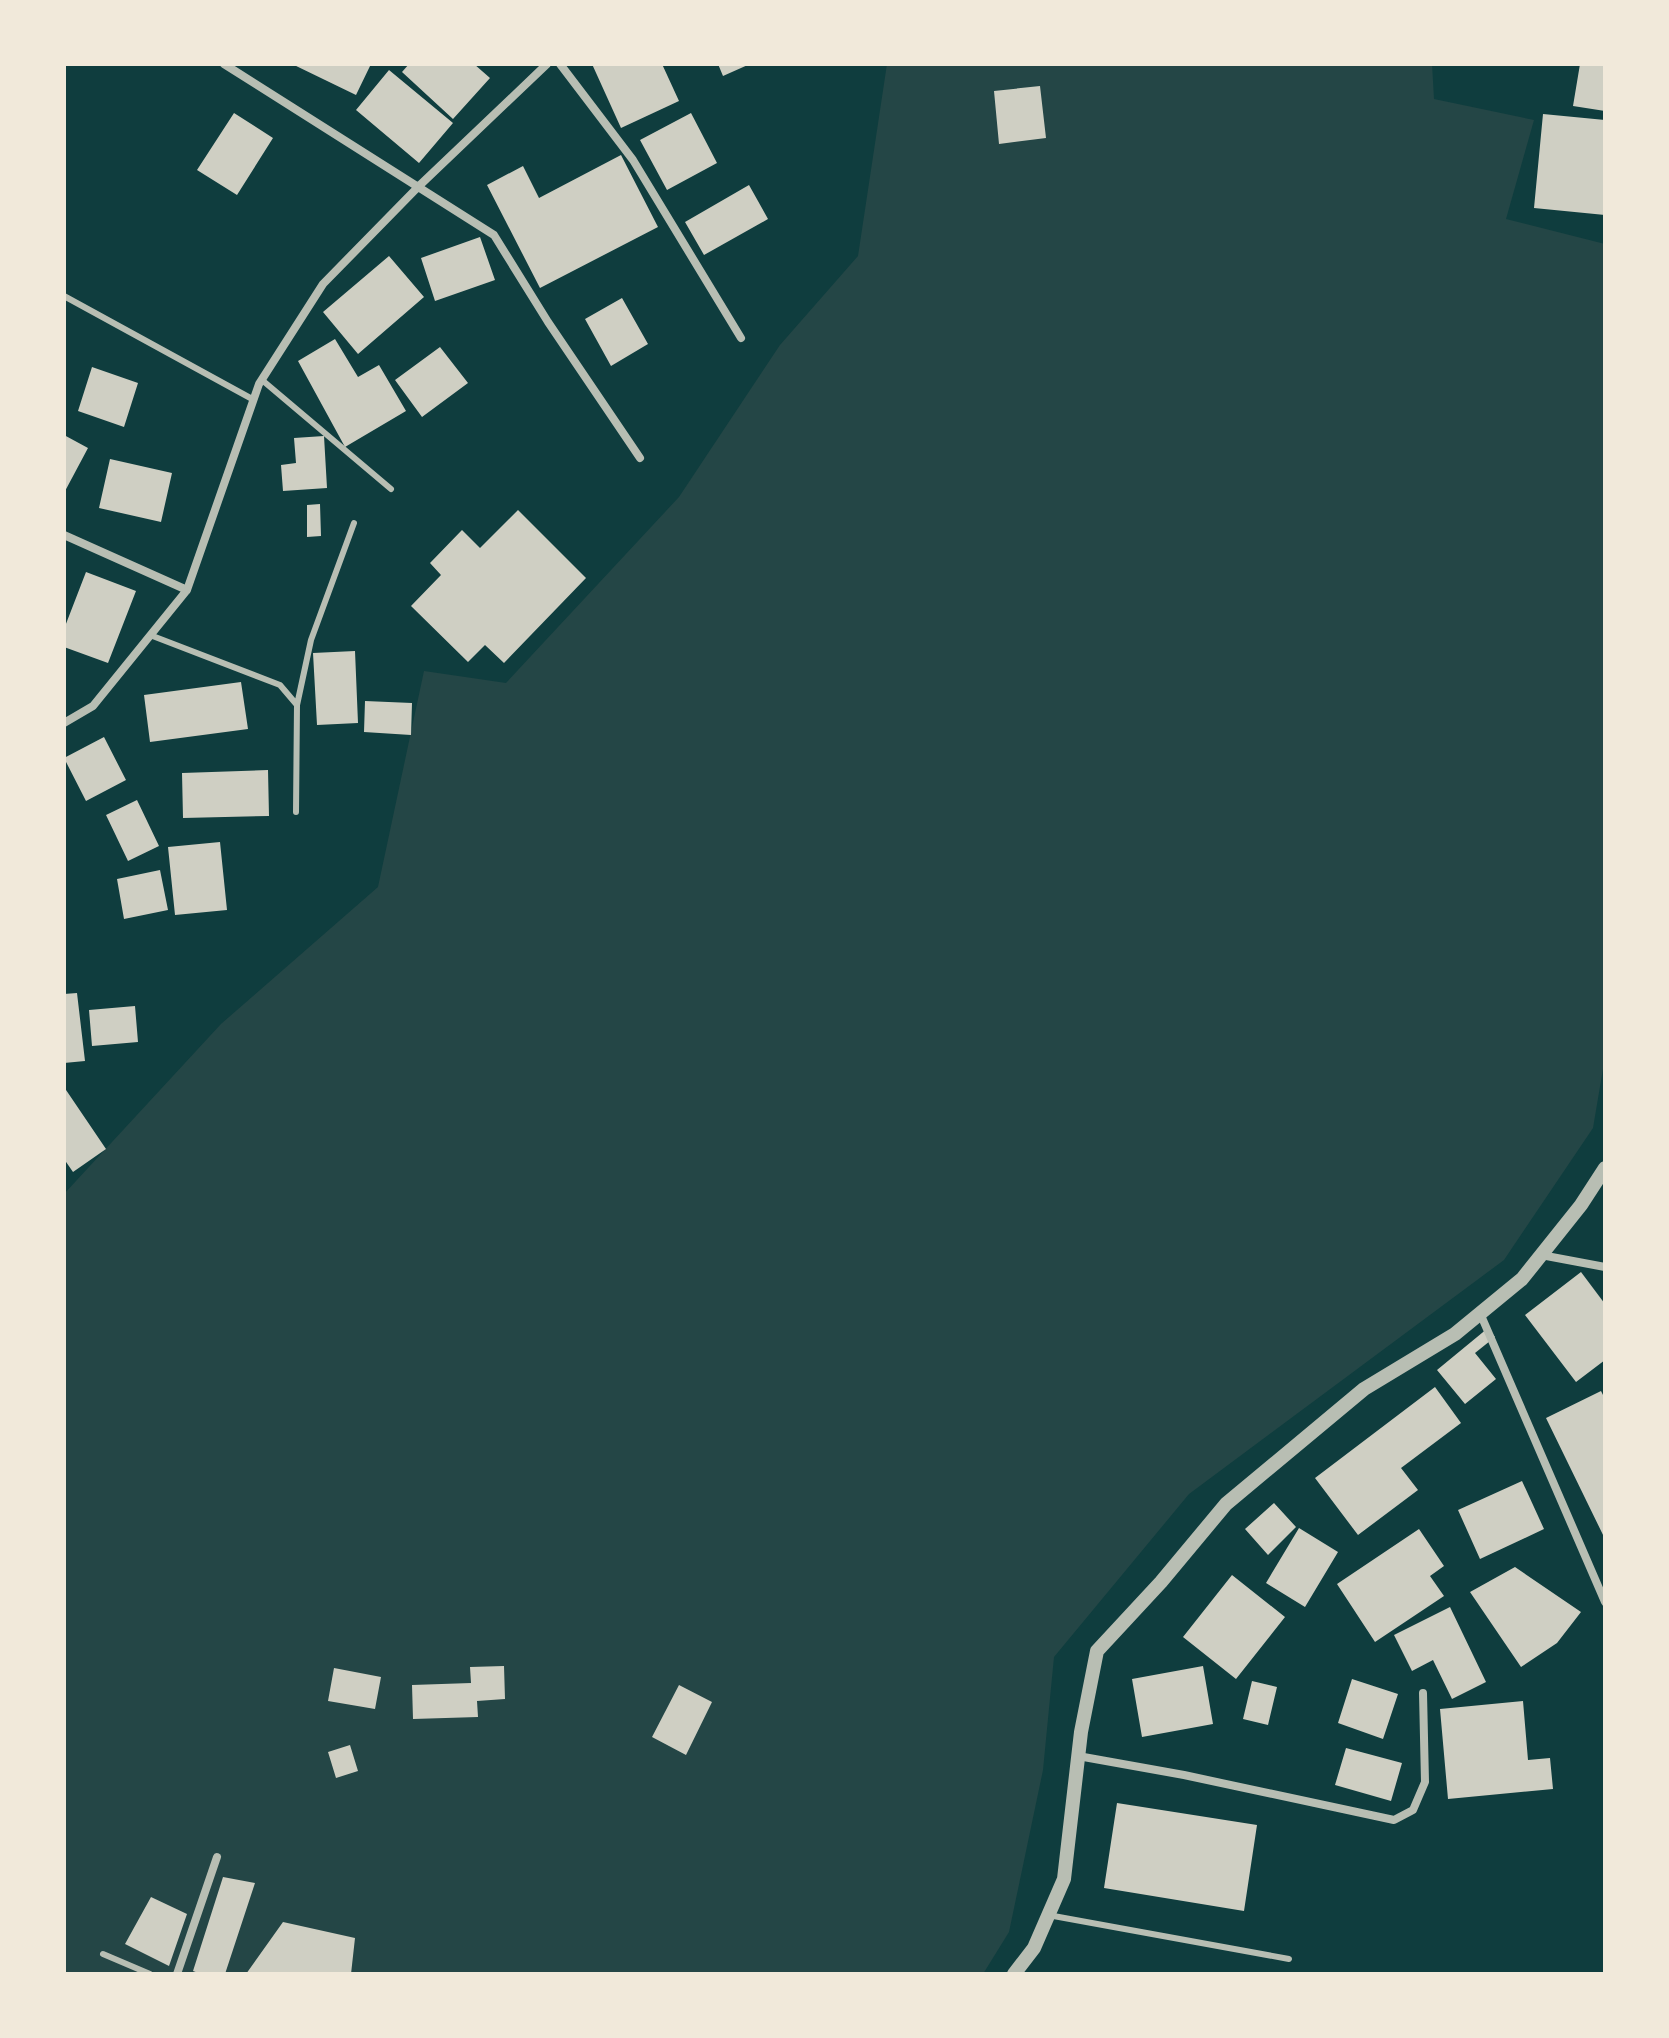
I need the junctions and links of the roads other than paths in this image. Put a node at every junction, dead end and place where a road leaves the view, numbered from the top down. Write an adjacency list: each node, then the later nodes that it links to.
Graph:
1 (224, 64): 4 (street)
2 (547, 64): 4 (street)
3 (560, 64): 6 (street)
4 (419, 186): 7 (street); 9 (street)
5 (64, 296): 8 (lane)
6 (741, 338)
7 (262, 380): 8 (street); 10 (lane)
8 (254, 400): 13 (street)
9 (640, 458)
10 (391, 489)
11 (354, 523): 15 (lane)
12 (64, 535): 13 (street)
13 (187, 590): 14 (street)
14 (150, 635): 15 (lane); 16 (street)
15 (297, 705): 17 (lane)
16 (64, 723)
17 (296, 812)
18 (1605, 1168): 19 (street)
19 (1541, 1255): 20 (street); 21 (street)
20 (1605, 1267)
21 (1480, 1313): 22 (street); 24 (street)
22 (1605, 1602)
23 (1423, 1693): 24 (street)
24 (1078, 1756): 26 (street)
25 (217, 1857): 30 (street)
26 (1048, 1915): 28 (lane); 31 (street)
27 (103, 1954): 29 (lane)
28 (1289, 1959)
29 (150, 1974)
30 (177, 1974)
31 (1014, 1974)

